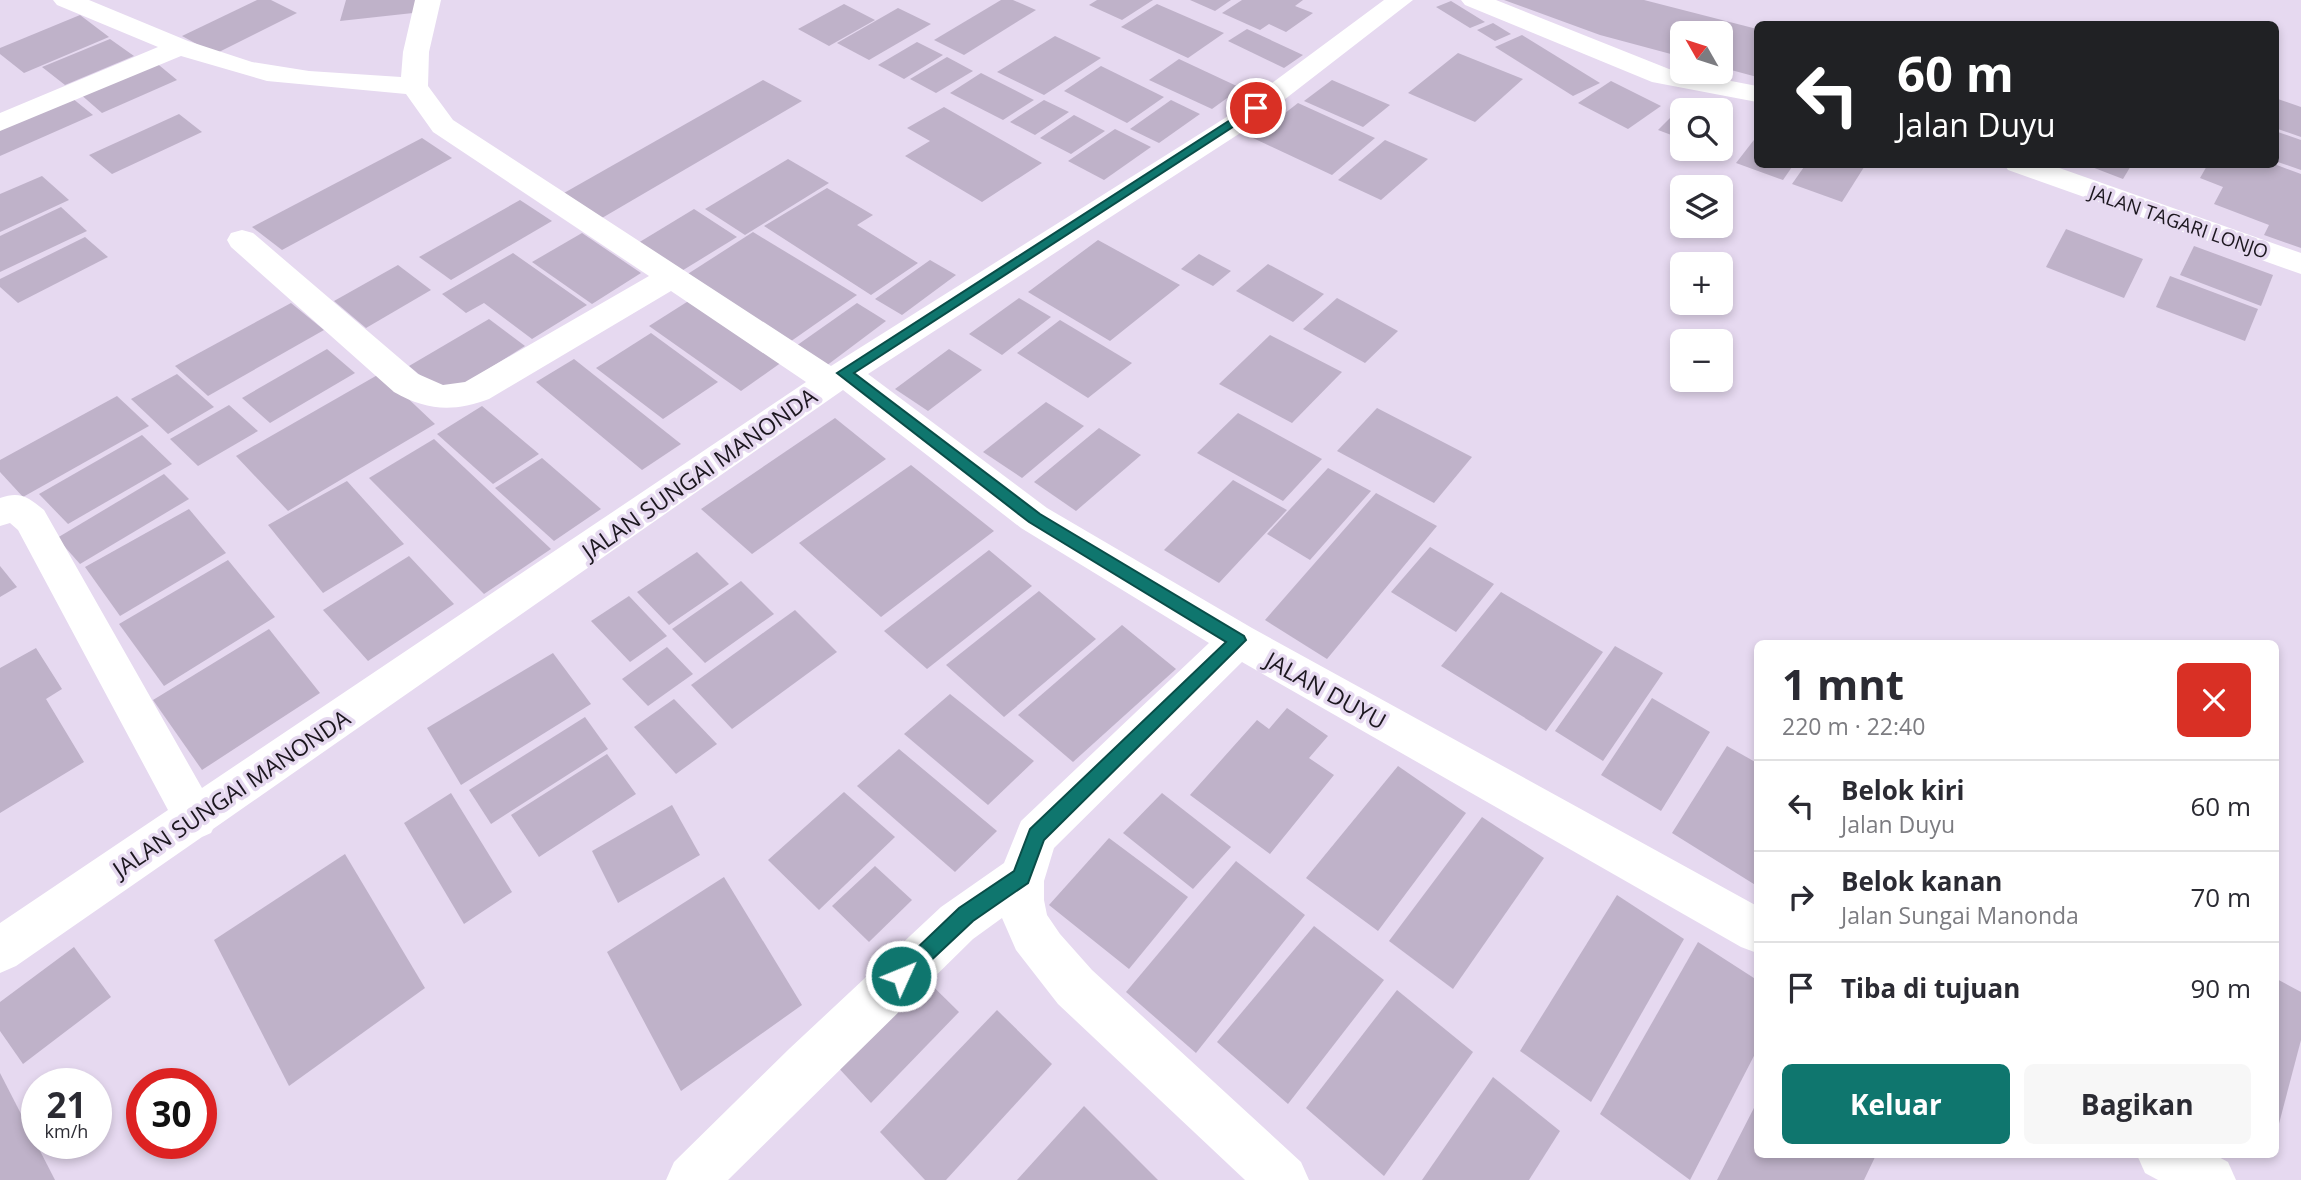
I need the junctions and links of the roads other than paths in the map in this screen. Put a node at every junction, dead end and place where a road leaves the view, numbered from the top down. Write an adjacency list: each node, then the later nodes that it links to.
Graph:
1 (66, 0): 5 (street)
2 (428, 0): 6 (street)
3 (1400, 0): 13 (street, JALAN SUNGAI MANONDA)
4 (1474, 0): 7 (street)
5 (181, 47): 6 (street); 8 (street)
6 (414, 86): 12 (street, JALAN DUYU)
7 (1754, 93)
8 (0, 123)
9 (2029, 168): 11 (street, JALAN TAGARI LONJO)
10 (242, 240): 12 (street)
11 (2301, 264)
12 (671, 277): 13 (street, JALAN DUYU)
13 (837, 377): 15 (street, JALAN DUYU); 16 (street, JALAN SUNGAI MANONDA)
14 (0, 512): 16 (street)
15 (1238, 640): 17 (street); 18 (street, JALAN DUYU)
16 (196, 819): 19 (street, JALAN SUNGAI MANONDA)
17 (1021, 877): 21 (street); 22 (street)
18 (1754, 930)
19 (0, 950)
20 (2169, 1158): 23 (street)
21 (692, 1180)
22 (1283, 1180)
23 (2210, 1180)

